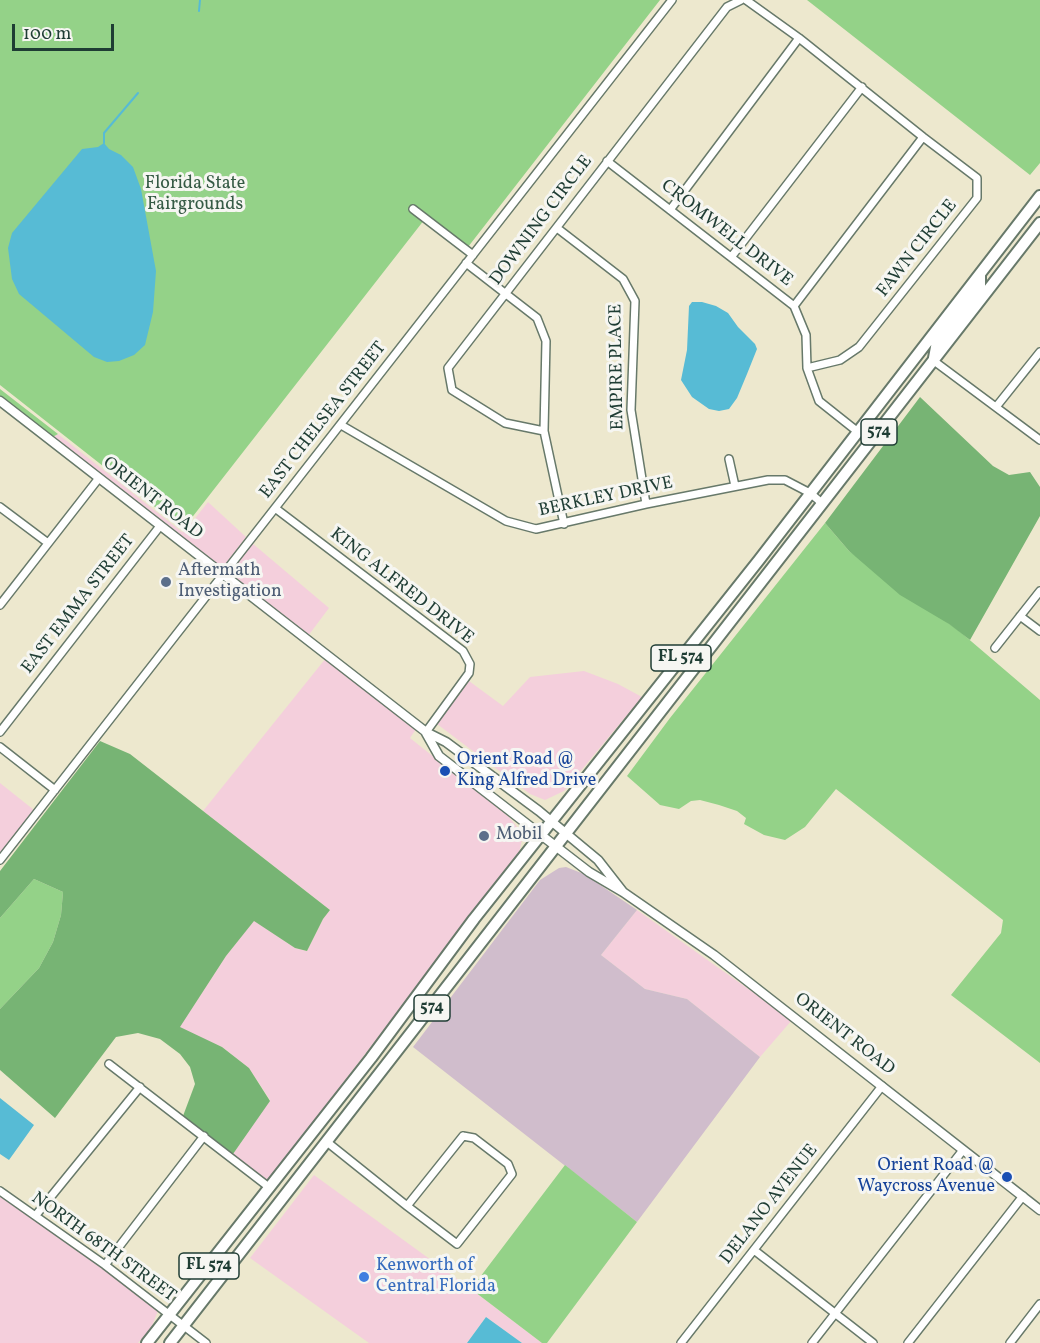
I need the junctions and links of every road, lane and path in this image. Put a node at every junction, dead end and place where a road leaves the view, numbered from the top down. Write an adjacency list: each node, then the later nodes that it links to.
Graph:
1 (672, 0): 13 (street, EAST CHELSEA STREET)
2 (741, 0): 7 (street, DOWNING CIRCLE)
3 (746, 0): 4 (street)
4 (799, 38): 5 (street); 10 (street)
5 (862, 87): 6 (street, FAWN CIRCLE); 14 (street)
6 (923, 137): 18 (street); 22 (street, FAWN CIRCLE)
7 (607, 161): 10 (street, CROMWELL DRIVE); 12 (street, DOWNING CIRCLE)
8 (1040, 196): 16 (main road, FL 574)
9 (413, 209): 13 (street)
10 (670, 210): 14 (street, CROMWELL DRIVE)
11 (1040, 223): 20 (main road, 574)
12 (557, 228): 17 (street, DOWNING CIRCLE); 33 (street, EMPIRE PLACE)
13 (473, 255): 15 (street, EAST CHELSEA STREET)
14 (732, 256): 18 (street, CROMWELL DRIVE)
15 (466, 263): 17 (street); 25 (street, EAST CHELSEA STREET)
16 (980, 273): 20 (main road); 21 (main road, FL 574)
17 (506, 294): 26 (street); 26 (street, DOWNING CIRCLE)
18 (794, 306): 22 (street, CROMWELL DRIVE)
19 (1040, 351): 24 (street)
20 (934, 361): 21 (main road); 24 (street); 34 (main road, 574)
21 (910, 366): 27 (main road, FL 574)
22 (807, 368): 27 (street, CROMWELL DRIVE)
23 (0, 401): 30 (street, ORIENT ROAD)
24 (996, 407): 28 (street)
25 (341, 425): 36 (street, EAST CHELSEA STREET); 37 (street, BERKLEY DRIVE)
26 (544, 431): 37 (street)
27 (858, 432): 32 (main road, FL 574)
28 (1040, 440)
29 (729, 459): 31 (street)
30 (99, 478): 38 (street, ORIENT ROAD); 39 (street)
31 (735, 486): 32 (street, BERKLEY DRIVE); 33 (street, BERKLEY DRIVE)
32 (810, 494): 34 (street, BERKLEY DRIVE); 50 (main road, FL 574)
33 (646, 504): 37 (street, BERKLEY DRIVE)
34 (823, 504): 51 (main road, 574)
35 (0, 507): 39 (street)
36 (275, 508): 40 (street, EAST CHELSEA STREET); 47 (street, KING ALFRED DRIVE)
37 (564, 524)
38 (160, 526): 40 (street, ORIENT ROAD); 46 (street, EAST EMMA STREET)
39 (48, 543): 42 (street)
40 (222, 575): 47 (street, ORIENT ROAD); 49 (street, EAST CHELSEA STREET)
41 (1040, 591): 43 (street)
42 (0, 605)
43 (1020, 616): 44 (street); 45 (street)
44 (1040, 632)
45 (995, 648)
46 (0, 732)
47 (426, 732): 50 (street, ORIENT ROAD); 52 (street, ORIENT ROAD)
48 (0, 747): 49 (street)
49 (55, 790): 54 (street, EAST CHELSEA STREET)
50 (552, 821): 51 (street, ORIENT ROAD); 52 (main road, FL 574)
51 (566, 833): 53 (main road, 574); 55 (street, ORIENT ROAD)
52 (541, 835): 53 (street, ORIENT ROAD); 62 (main road, FL 574)
53 (556, 846): 55 (street, ORIENT ROAD); 60 (main road, 574)
54 (0, 860)
55 (623, 892): 57 (street, ORIENT ROAD)
56 (109, 1064): 58 (street)
57 (882, 1086): 61 (street, ORIENT ROAD); 70 (street, DELANO AVENUE)
58 (140, 1087): 59 (street); 69 (street)
59 (204, 1136): 64 (street); 71 (street)
60 (327, 1142): 63 (main road, 574); 67 (street)
61 (963, 1150): 66 (street, ORIENT ROAD); 73 (street)
62 (295, 1155): 63 (main road); 64 (main road, FL 574)
63 (297, 1181): 64 (main road); 75 (main road, 574)
64 (272, 1185): 74 (main road, FL 574)
65 (2, 1193): 69 (street, NORTH 68TH STREET)
66 (1023, 1196): 68 (street, ORIENT ROAD); 82 (street)
67 (407, 1206): 67 (street)
68 (1040, 1210)
69 (36, 1215): 71 (street, NORTH 68TH STREET)
70 (754, 1250): 73 (street); 79 (street, DELANO AVENUE)
71 (105, 1265): 74 (street, NORTH 68TH STREET)
72 (1040, 1304): 83 (street)
73 (835, 1314): 80 (street); 81 (street)
74 (170, 1316): 75 (street, NORTH 68TH STREET); 76 (main road, FL 574)
75 (184, 1326): 77 (main road, 574); 78 (street, NORTH 68TH STREET)
76 (147, 1343)
77 (170, 1343)
78 (206, 1343)
79 (681, 1343)
80 (812, 1343)
81 (873, 1343)
82 (908, 1343)
83 (1010, 1343)

